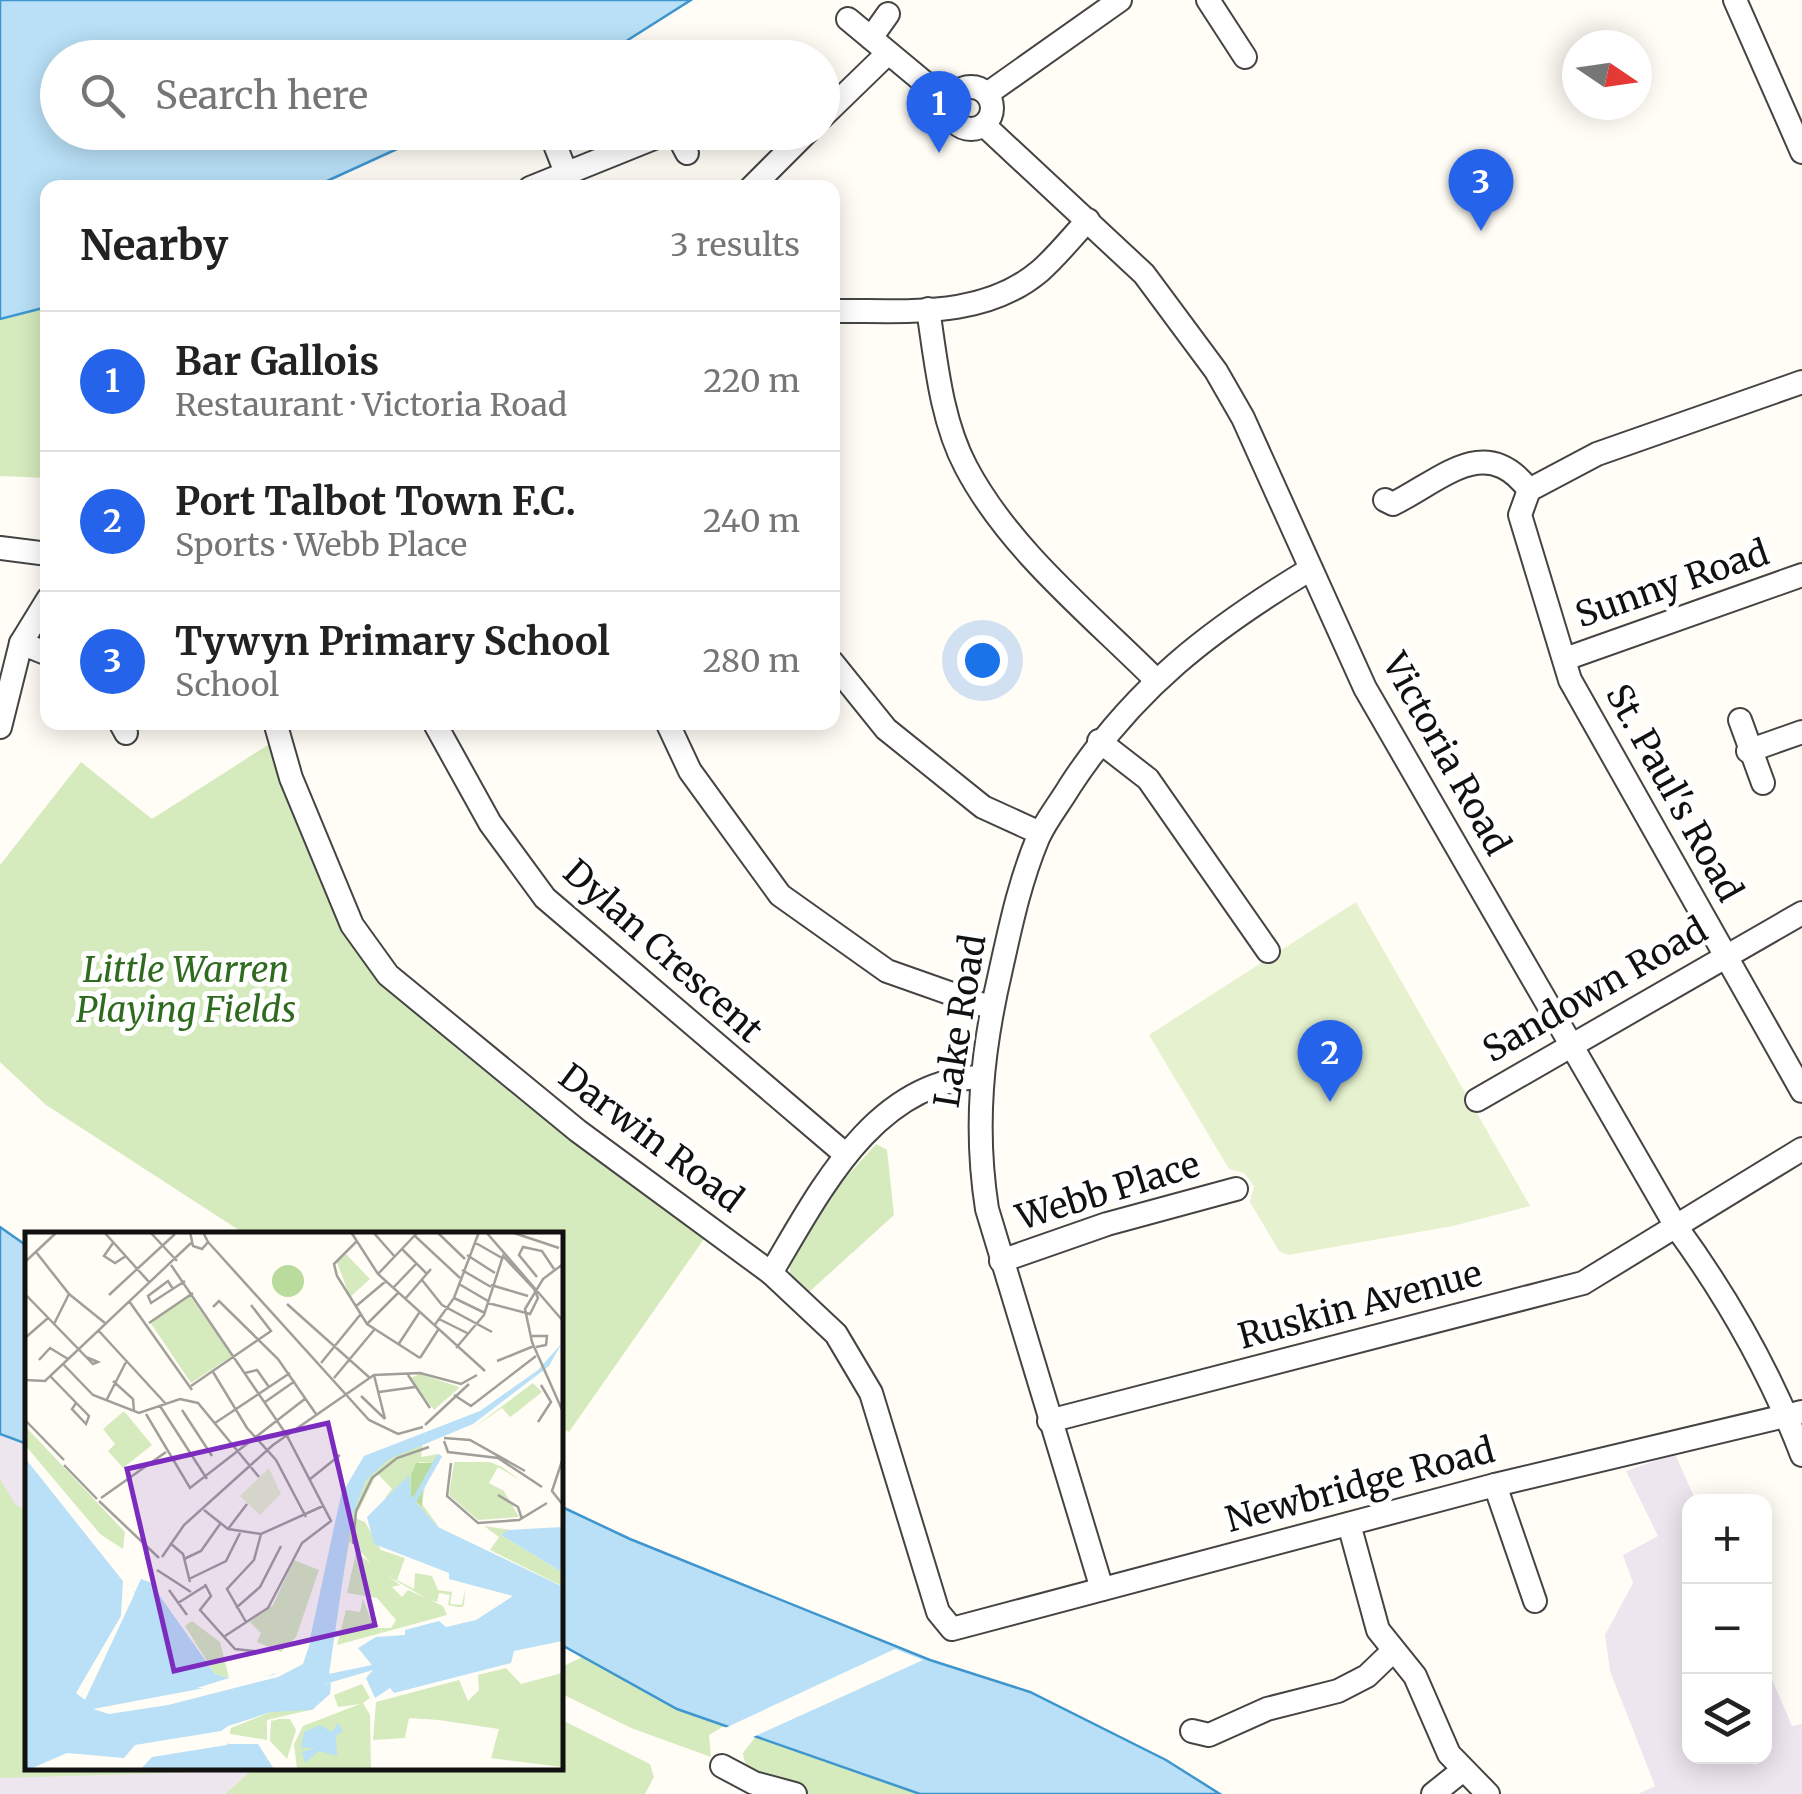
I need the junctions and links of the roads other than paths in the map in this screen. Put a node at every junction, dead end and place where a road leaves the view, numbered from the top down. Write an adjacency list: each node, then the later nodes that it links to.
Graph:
1 (1120, 0): 8 (street)
2 (1208, 0): 7 (street)
3 (1736, 0): 15 (street)
4 (888, 14): 6 (street)
5 (848, 19): 6 (street, Victoria Road)
6 (880, 46): 9 (street); 10 (street, Victoria Road)
7 (1245, 57)
8 (987, 94): 10 (street); 11 (street)
9 (840, 95)
10 (951, 98): 11 (street, Victoria Road)
11 (984, 125): 18 (street, Victoria Road)
12 (557, 150): 16 (street)
13 (648, 150): 16 (street)
14 (789, 150): 17 (street)
15 (1802, 152)
16 (569, 180)
17 (758, 180)
18 (1088, 220): 19 (street); 26 (street, Victoria Road)
19 (928, 310): 20 (street); 33 (street)
20 (840, 312)
21 (1802, 382): 22 (street)
22 (1529, 490): 23 (street); 31 (street, St. Paul's Road)
23 (1385, 500)
24 (0, 548): 25 (street)
25 (40, 553)
26 (1309, 570): 33 (street, Lake Road); 48 (street, Victoria Road)
27 (1802, 575): 31 (street, Sunny Road)
28 (40, 611): 29 (street)
29 (21, 643): 30 (street); 35 (street)
30 (40, 651)
31 (1564, 659): 46 (street, St. Paul's Road)
32 (840, 672): 43 (street)
33 (1155, 679): 40 (street, Lake Road)
34 (1740, 720): 41 (street)
35 (0, 728)
36 (277, 730): 57 (street, Darwin Road)
37 (438, 730): 53 (street, Dylan Crescent)
38 (671, 730): 47 (street)
39 (1802, 732): 41 (street)
40 (1100, 742): 43 (street, Lake Road); 45 (street)
41 (1748, 750): 42 (street)
42 (1763, 782)
43 (1040, 833): 47 (street, Lake Road)
44 (1802, 914): 46 (street, Sandown Road)
45 (1268, 951)
46 (1724, 954): 48 (street, Sandown Road); 50 (street, St. Paul's Road)
47 (992, 1008): 49 (street, Lake Road)
48 (1572, 1044): 51 (street, Sandown Road); 55 (street, Victoria Road)
49 (981, 1077): 53 (street); 56 (street, Lake Road)
50 (1802, 1090)
51 (1476, 1100)
52 (1802, 1149): 55 (street, Ruskin Avenue)
53 (845, 1154): 57 (street)
54 (1236, 1189): 56 (street, Webb Place)
55 (1677, 1228): 58 (street, Victoria Road); 59 (street, Ruskin Avenue)
56 (1001, 1261): 59 (street, Lake Road)
57 (771, 1273): 65 (street, Darwin Road)
58 (1795, 1415): 60 (street, Victoria Road); 61 (street, Newbridge Road)
59 (1048, 1422): 64 (street, Lake Road)
60 (1802, 1455)
61 (1495, 1486): 62 (street, Newbridge Road); 63 (street)
62 (1349, 1524): 64 (street, Newbridge Road); 66 (street)
63 (1536, 1585)
64 (1102, 1589): 65 (street, Newbridge Road)
65 (952, 1628)
66 (1393, 1651): 67 (street); 69 (street)
67 (1203, 1740)
68 (722, 1766): 70 (street)
69 (1463, 1770): 71 (street); 72 (street)
70 (795, 1794)
71 (1433, 1794)
72 (1488, 1794)

